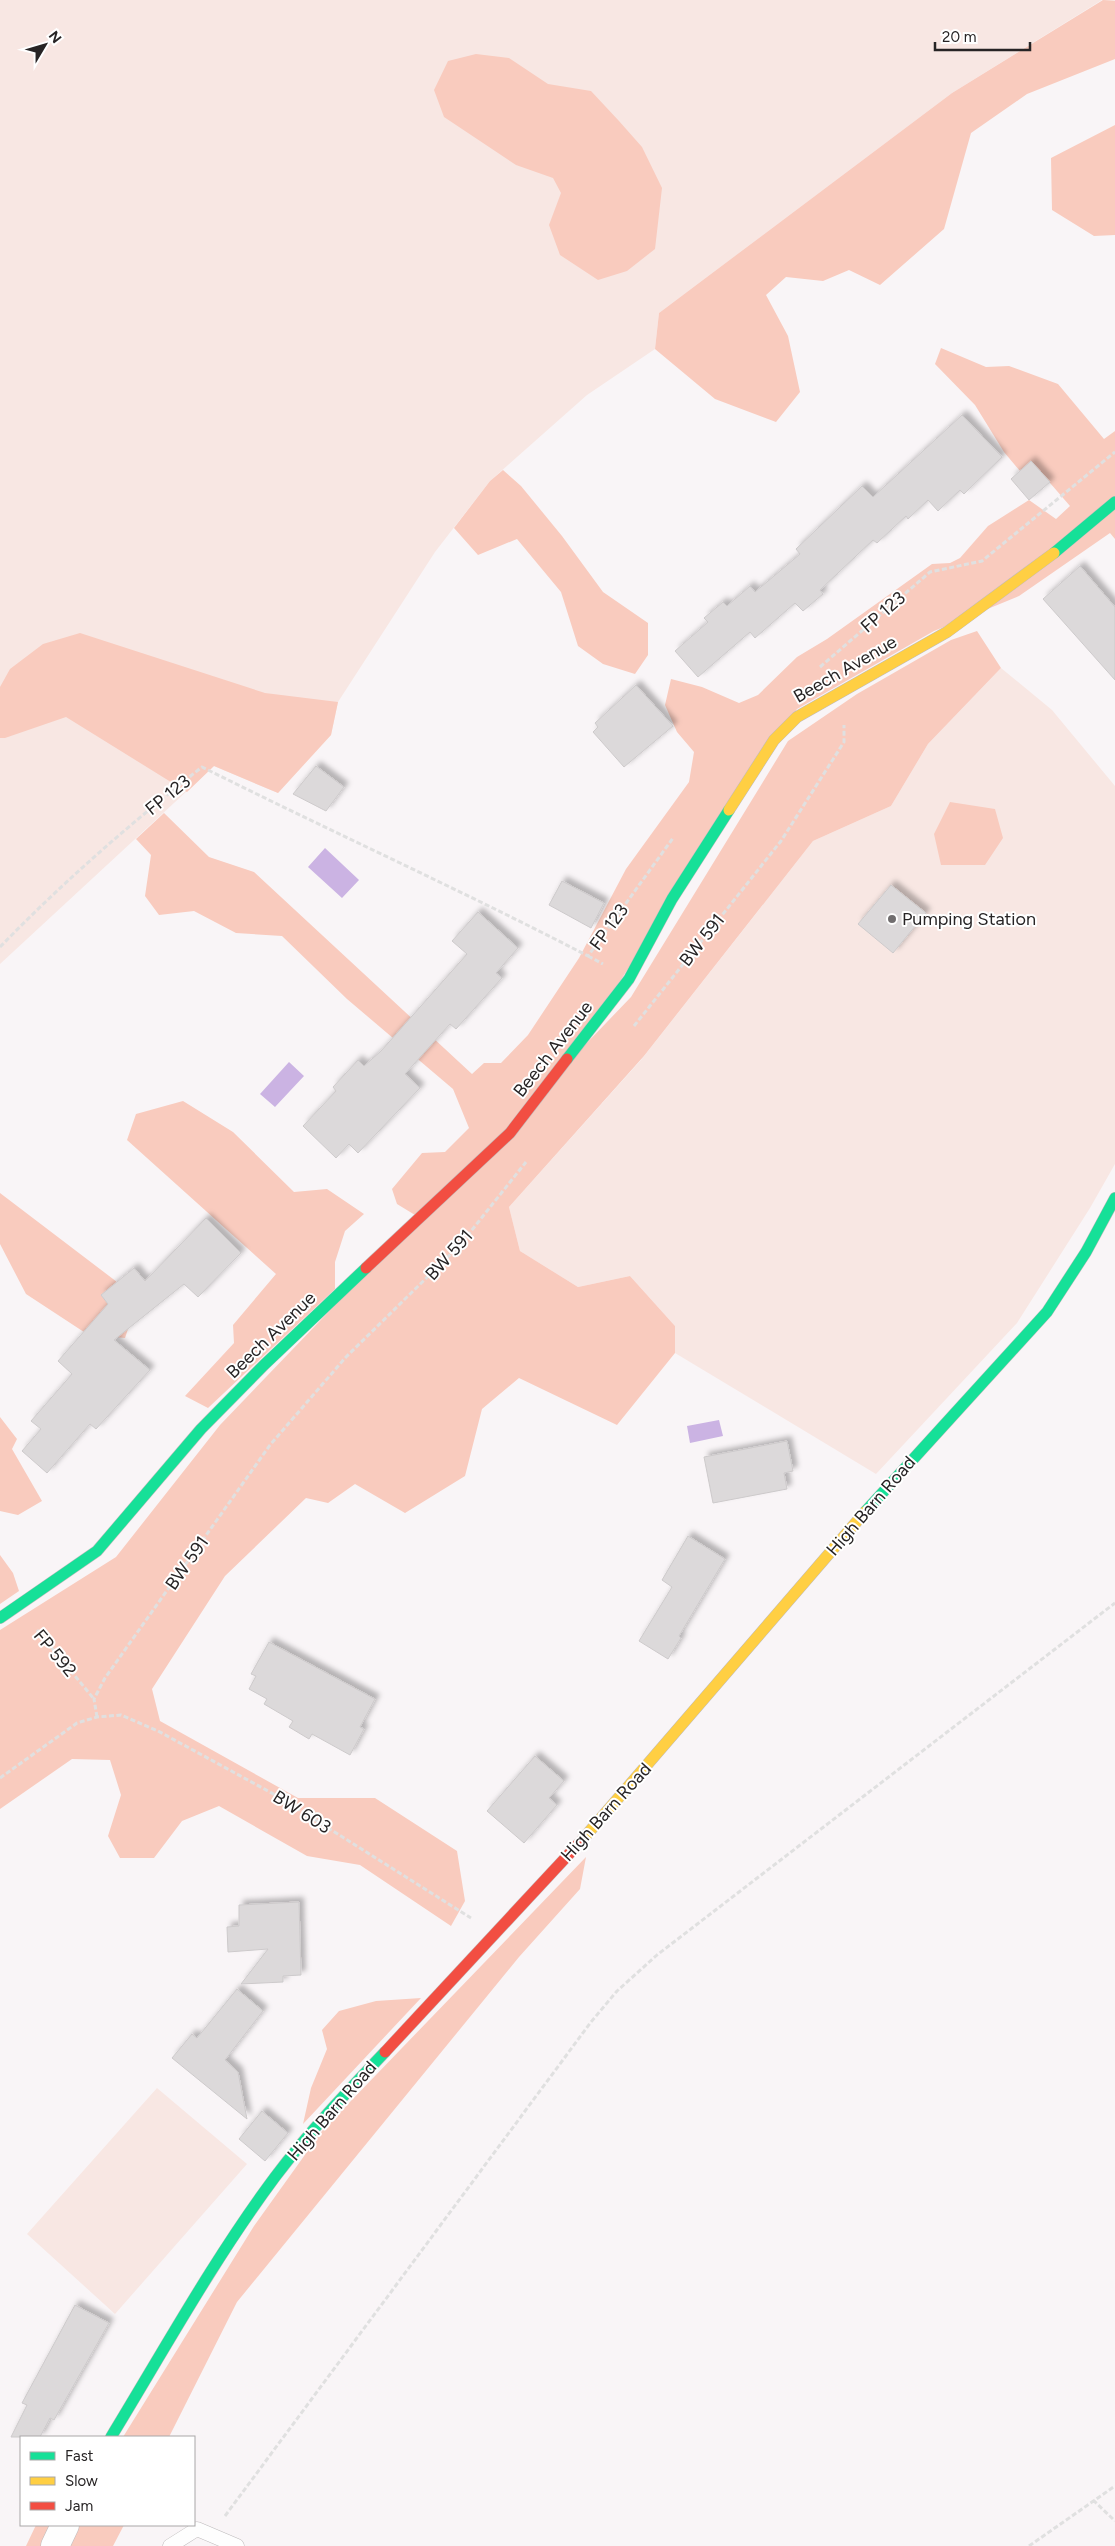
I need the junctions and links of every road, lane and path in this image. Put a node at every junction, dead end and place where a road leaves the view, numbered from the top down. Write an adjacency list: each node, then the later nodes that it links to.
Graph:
1 (1115, 452): 3 (path, FP 123)
2 (1115, 502): 4 (street, Beech Avenue)
3 (817, 670)
4 (846, 687): 7 (path, BW 591); 11 (street, Beech Avenue)
5 (677, 832): 6 (path, FP 123)
6 (0, 947)
7 (633, 1027)
8 (528, 1159): 13 (path, BW 591)
9 (1115, 1198): 16 (street, High Barn Road)
10 (1115, 1603): 22 (path)
11 (17, 1606): 12 (street, Beech Avenue); 13 (path, FP 592)
12 (0, 1618)
13 (94, 1699): 14 (path)
14 (97, 1717): 15 (path); 16 (path, BW 603)
15 (0, 1778)
16 (497, 1934): 17 (street, High Barn Road)
17 (112, 2436)
18 (1115, 2486): 19 (path)
19 (1093, 2500): 20 (path); 26 (path)
20 (1115, 2521)
21 (65, 2526): 23 (street)
22 (214, 2536): 24 (lane); 25 (lane)
23 (55, 2546)
24 (170, 2546)
25 (237, 2546)
26 (1029, 2546)

